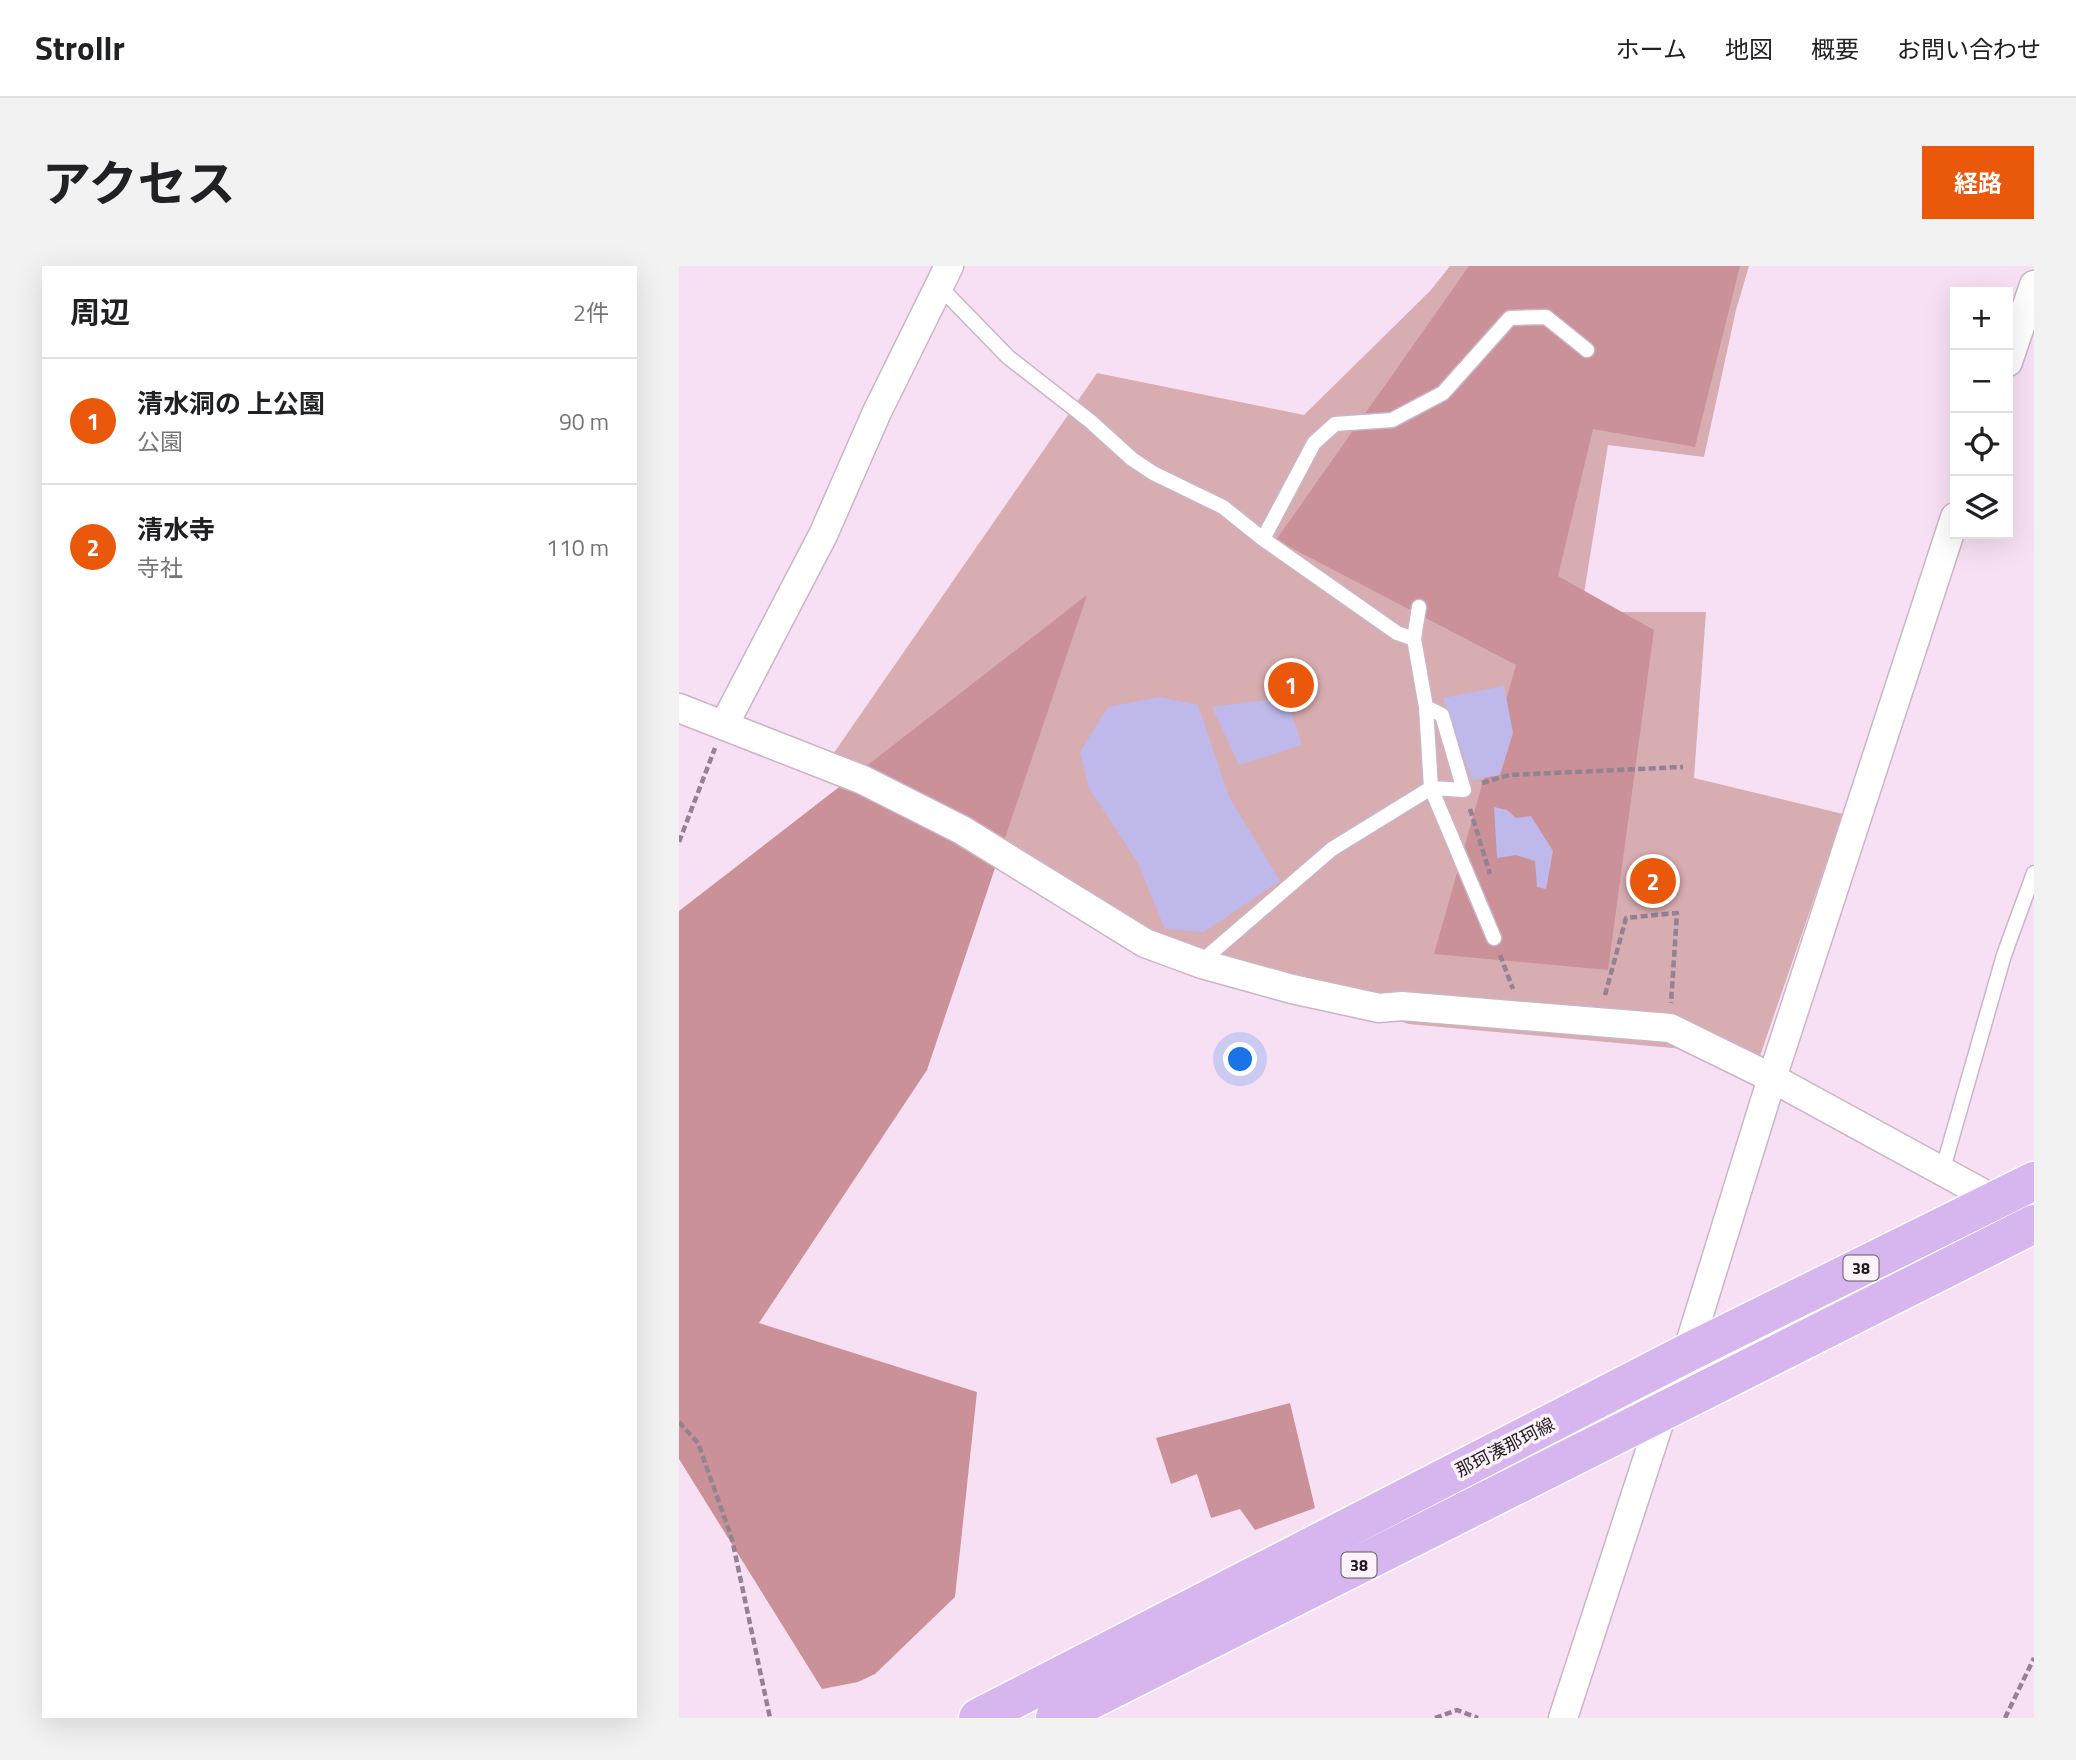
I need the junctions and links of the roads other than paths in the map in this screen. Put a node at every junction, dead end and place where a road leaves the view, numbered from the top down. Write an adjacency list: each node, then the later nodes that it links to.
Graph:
1 (945, 276): 6 (lane); 11 (street)
2 (2034, 285): 4 (street)
3 (1587, 350): 6 (lane)
4 (2012, 350)
5 (1950, 532): 16 (street)
6 (1263, 539): 8 (lane)
7 (1419, 607): 8 (lane)
8 (1414, 639): 9 (lane)
9 (1426, 707): 12 (lane); 12 (lane)
10 (679, 708): 11 (street)
11 (724, 724): 16 (street)
12 (1431, 788): 14 (lane); 15 (lane)
13 (2034, 873): 17 (lane)
14 (1494, 938)
15 (1210, 954)
16 (1772, 1078): 17 (street); 21 (street)
17 (1942, 1172): 19 (street)
18 (2034, 1181): 19 (main road, 那珂湊那珂線 / 38)
19 (1995, 1201): 20 (street); 21 (main road, 那珂湊那珂線 / 38)
20 (2034, 1221): 22 (main road, 38)
21 (1687, 1353): 22 (street); 23 (main road, 那珂湊那珂線 / 38)
22 (1663, 1411): 24 (main road, 38); 25 (street)
23 (978, 1718)
24 (1055, 1718)
25 (1563, 1718)

